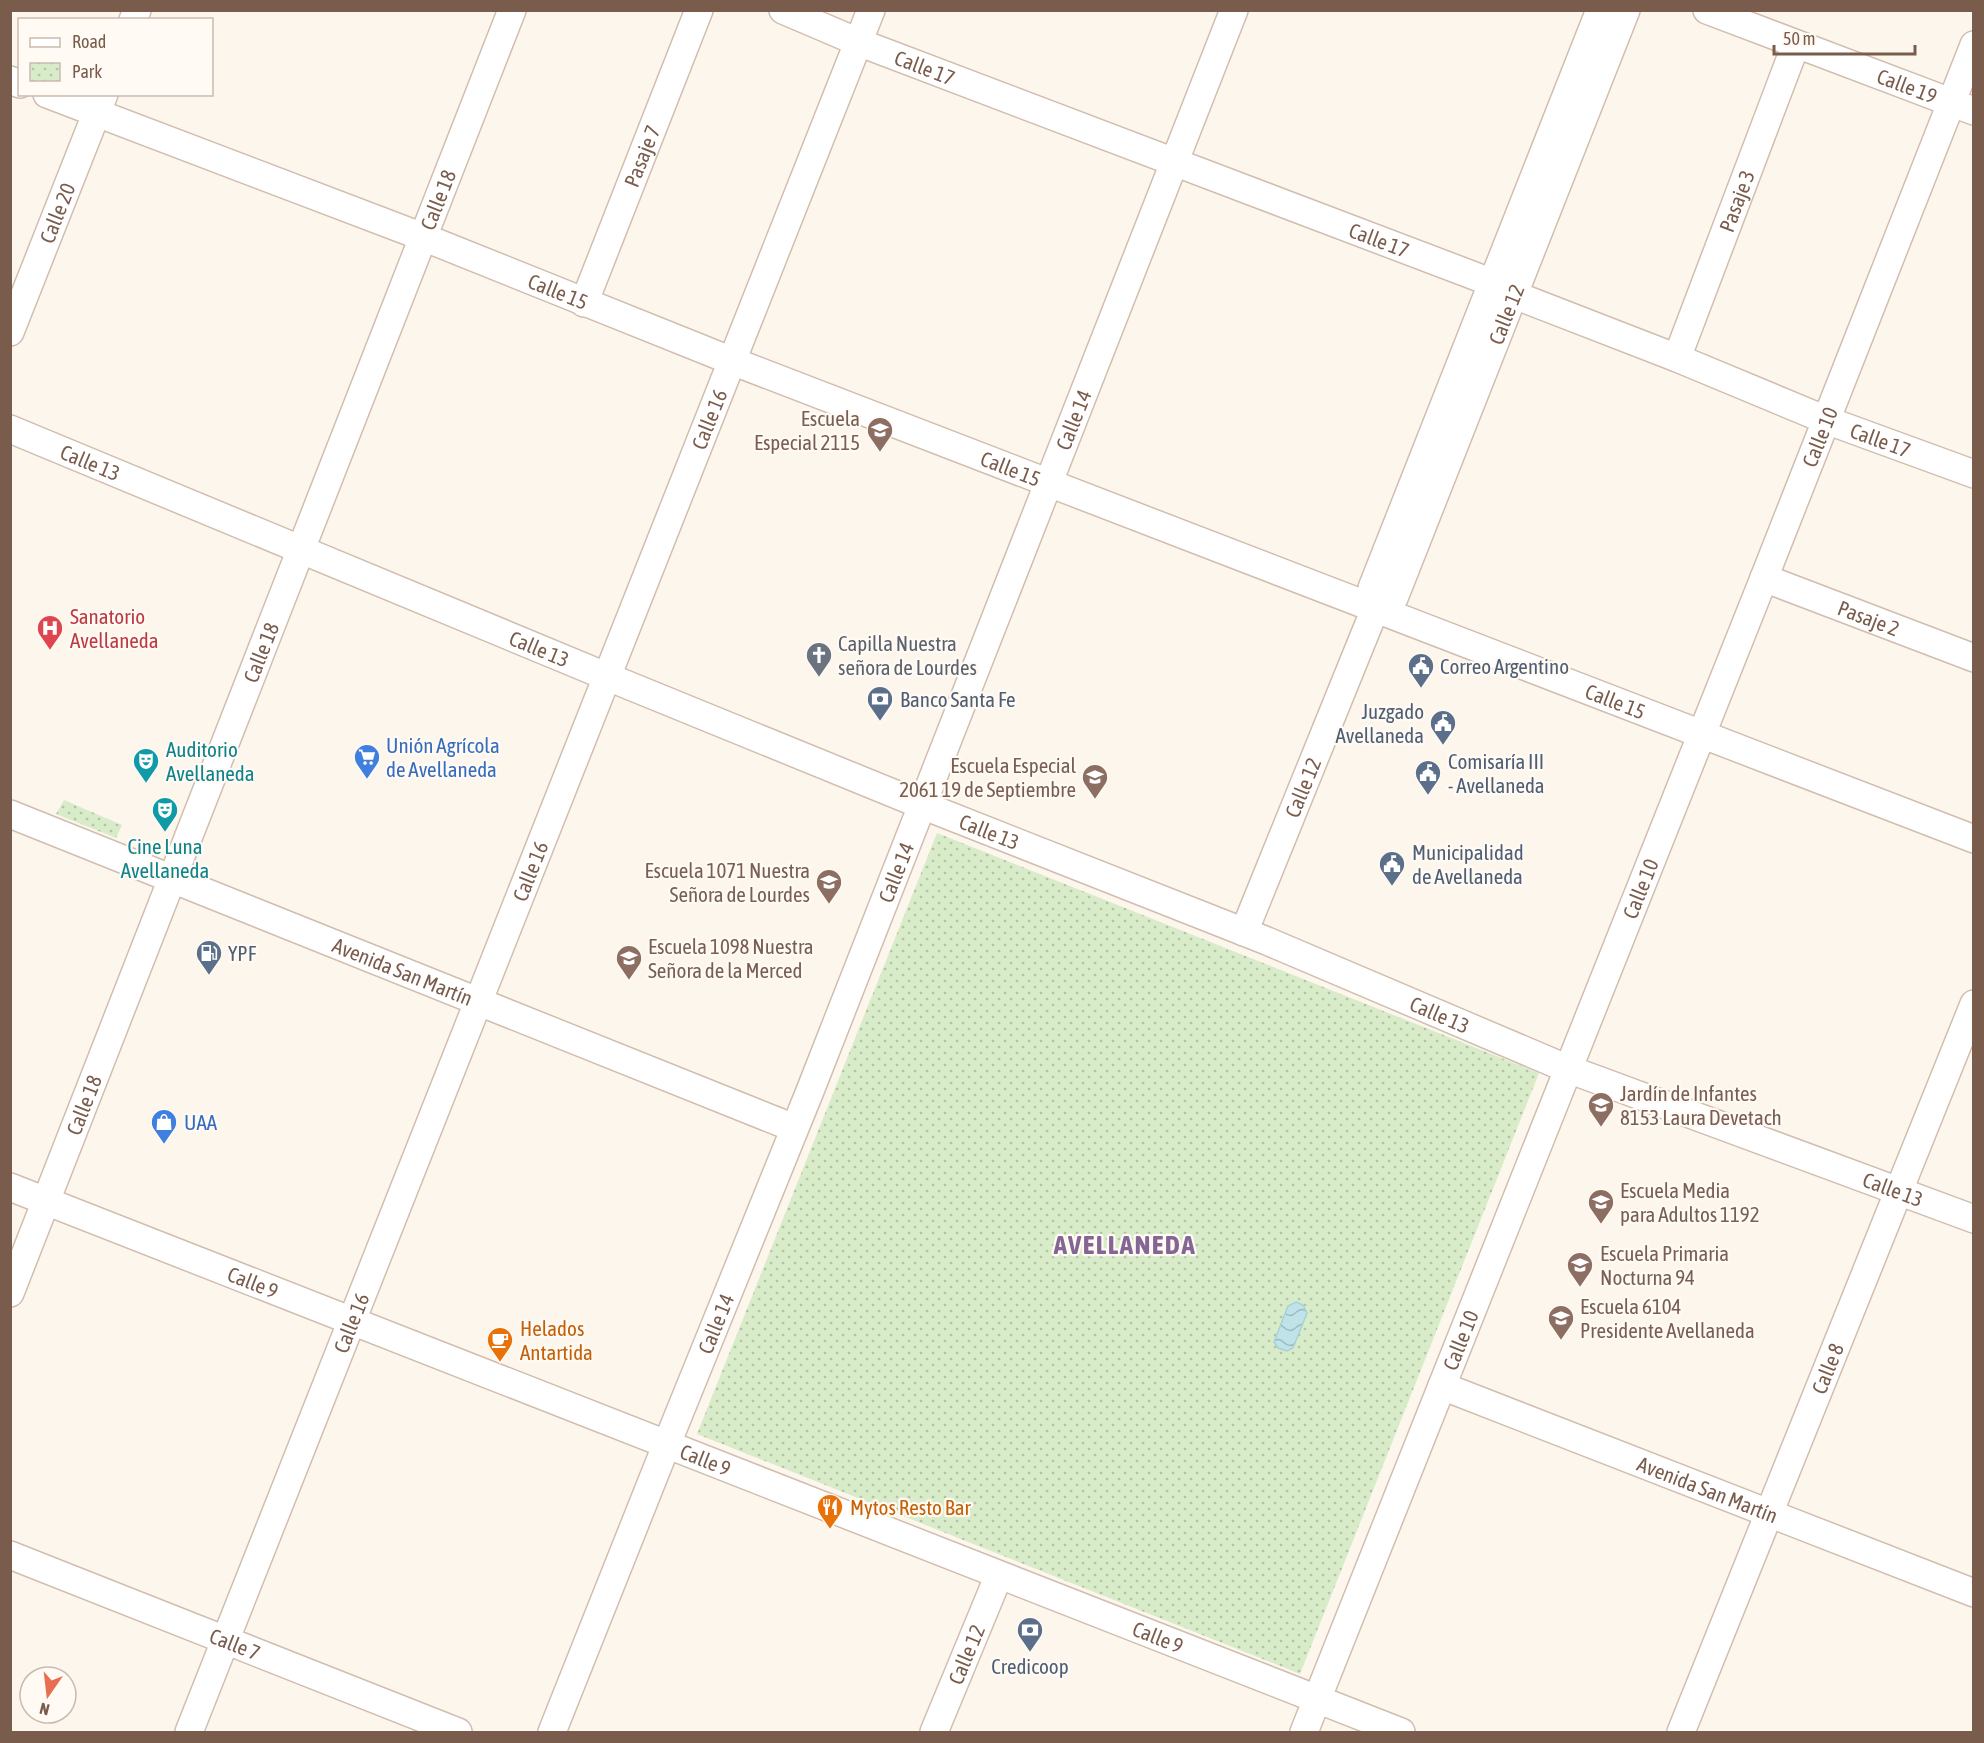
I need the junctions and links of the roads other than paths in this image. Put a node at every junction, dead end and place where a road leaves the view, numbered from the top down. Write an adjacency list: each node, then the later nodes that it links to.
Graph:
1 (512, 10): 16 (street, Calle 18)
2 (699, 10): 18 (street, Pasaje 7)
3 (783, 10): 9 (street, Calle 17)
4 (870, 10): 9 (street, Calle 16)
5 (1234, 10): 15 (street, Calle 14)
6 (1600, 10): 17 (street, Calle 12)
7 (1626, 10): 17 (street, Calle 12)
8 (1707, 10): 10 (street, Calle 19)
9 (858, 42): 15 (street, Calle 17); 21 (street, Calle 16)
10 (1796, 44): 14 (street, Calle 19); 20 (street, Pasaje 3)
11 (1974, 45): 14 (street, Calle 10)
12 (58, 96): 13 (street, Calle 15)
13 (100, 104): 16 (street, Calle 15); 19 (street, Calle 20)
14 (1962, 107): 22 (street, Calle 10)
15 (1174, 163): 17 (street, Calle 17); 25 (street, Calle 14)
16 (423, 237): 18 (street, Calle 15); 26 (street, Calle 18)
17 (1503, 289): 20 (street, Calle 17); 28 (street, Calle 12)
18 (584, 303): 21 (street, Calle 15)
19 (10, 332)
20 (1677, 358): 22 (street, Calle 17)
21 (732, 361): 25 (street, Calle 15); 30 (street, Calle 16)
22 (1826, 420): 24 (street, Calle 17); 27 (street, Calle 10)
23 (10, 429): 26 (street, Calle 13)
24 (1974, 474)
25 (1048, 483): 28 (street, Calle 15); 32 (street, Calle 14)
26 (301, 550): 30 (street, Calle 13); 35 (street, Calle 18)
27 (1764, 578): 29 (street, Pasaje 2); 31 (street, Calle 10)
28 (1375, 609): 31 (street, Calle 15); 36 (street, Calle 12)
29 (1974, 658)
30 (608, 677): 32 (street, Calle 13); 37 (street, Calle 16)
31 (1701, 735): 34 (street, Calle 15); 39 (street, Calle 10)
32 (922, 805): 36 (street, Calle 13); 40 (street, Calle 14)
33 (10, 814): 35 (street, Avenida San Martín)
34 (1974, 839)
35 (172, 879): 37 (street, Avenida San Martín); 43 (street, Calle 18)
36 (1244, 932): 39 (street, Calle 13)
37 (479, 1002): 40 (street, Avenida San Martín); 46 (street, Calle 16)
38 (1971, 1017): 42 (street, Calle 8)
39 (1568, 1069): 42 (street, Calle 13); 47 (street, Calle 10)
40 (794, 1128): 48 (street, Calle 14)
41 (10, 1187): 43 (street, Calle 9)
42 (1899, 1191): 44 (street, Calle 13); 49 (street, Calle 8)
43 (46, 1201): 45 (street, Calle 18); 46 (street, Calle 9)
44 (1974, 1219)
45 (10, 1293)
46 (352, 1322): 48 (street, Calle 9); 53 (street, Calle 16)
47 (1442, 1386): 49 (street, Avenida San Martín); 54 (street, Calle 10)
48 (666, 1446): 51 (street, Calle 9); 57 (street, Calle 14)
49 (1770, 1514): 52 (street, Avenida San Martín); 61 (street, Calle 8)
50 (10, 1555): 53 (street, Calle 7)
51 (999, 1575): 54 (street, Calle 9); 58 (street, Calle 12)
52 (1974, 1593)
53 (226, 1641): 55 (street, Calle 16); 56 (street, Calle 7)
54 (1317, 1699): 59 (street, Calle 10); 60 (street, Calle 9)
55 (189, 1732)
56 (458, 1732)
57 (552, 1732)
58 (934, 1732)
59 (1304, 1732)
60 (1401, 1732)
61 (1681, 1732)

